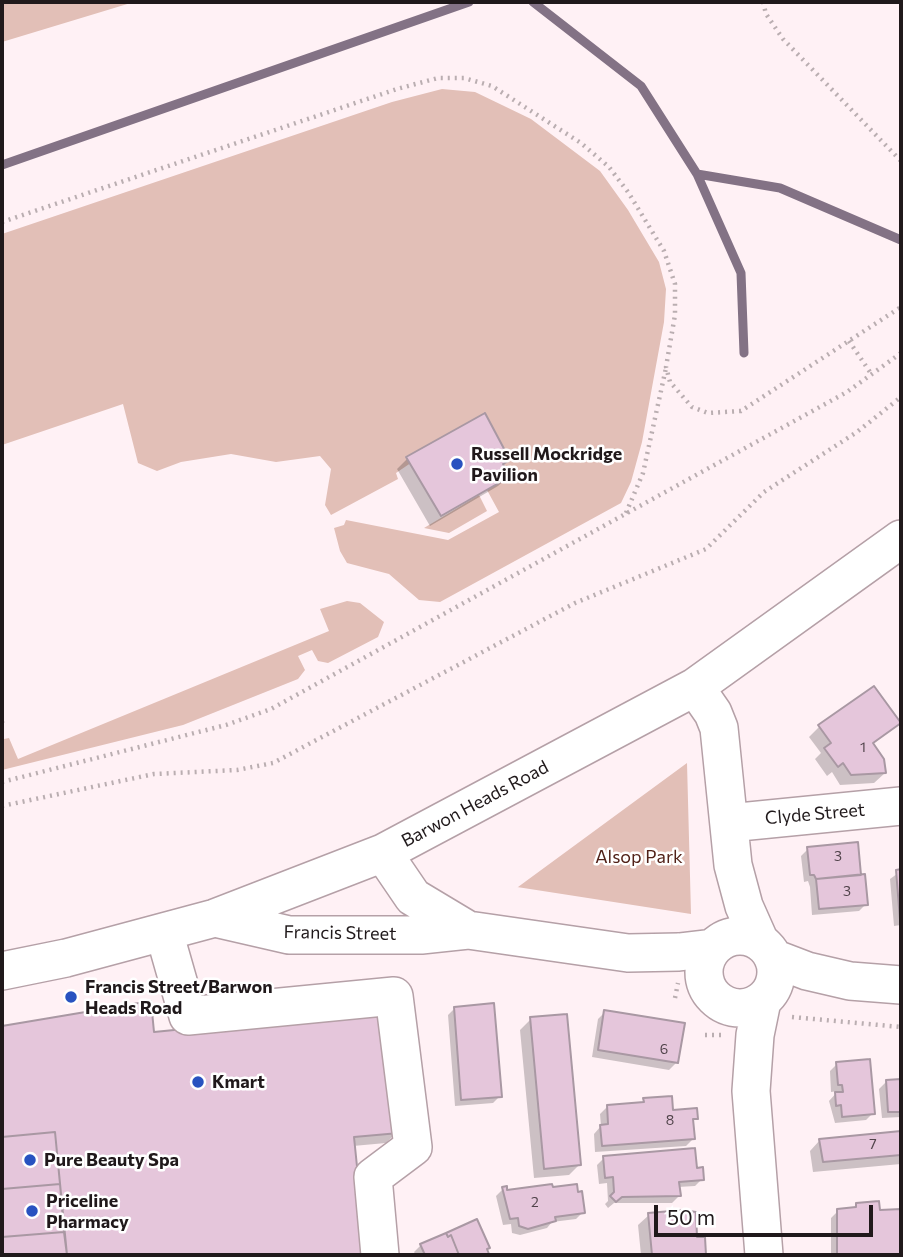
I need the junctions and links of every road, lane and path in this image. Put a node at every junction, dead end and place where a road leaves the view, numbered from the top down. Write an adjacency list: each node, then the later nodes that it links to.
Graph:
1 (763, 2): 2 (path)
2 (901, 161)
3 (2, 222): 7 (path)
4 (901, 307): 5 (path)
5 (849, 341): 7 (path); 8 (path)
6 (901, 353): 8 (path)
7 (666, 367): 10 (path)
8 (872, 375): 10 (path)
9 (901, 397): 14 (path)
10 (625, 514): 13 (path)
11 (901, 538): 12 (street, Barwon Heads Road)
12 (695, 687): 16 (street); 17 (street, Barwon Heads Road)
13 (2, 782)
14 (2, 806)
15 (901, 806): 16 (street, Clyde Street)
16 (729, 823): 18 (street)
17 (383, 853): 19 (street, Barwon Heads Road); 20 (street, Francis Street)
18 (733, 865): 22 (street); 23 (street)
19 (215, 918): 20 (street, Francis Street); 21 (street, Barwon Heads Road)
20 (468, 930): 24 (street, Francis Street)
21 (164, 932): 25 (street, Barwon Heads Road); 33 (street)
22 (715, 946): 23 (street); 24 (street, Francis Street); 28 (street)
23 (766, 950): 26 (street); 29 (street)
24 (628, 953): 28 (street, Francis Street)
25 (2, 971)
26 (850, 981): 27 (street); 29 (street)
27 (901, 985)
28 (701, 1001): 29 (street); 31 (path); 32 (street)
29 (775, 1004): 30 (path); 32 (street)
30 (901, 1027)
31 (705, 1035)
32 (751, 1091): 34 (street)
33 (380, 1255)
34 (764, 1255)

